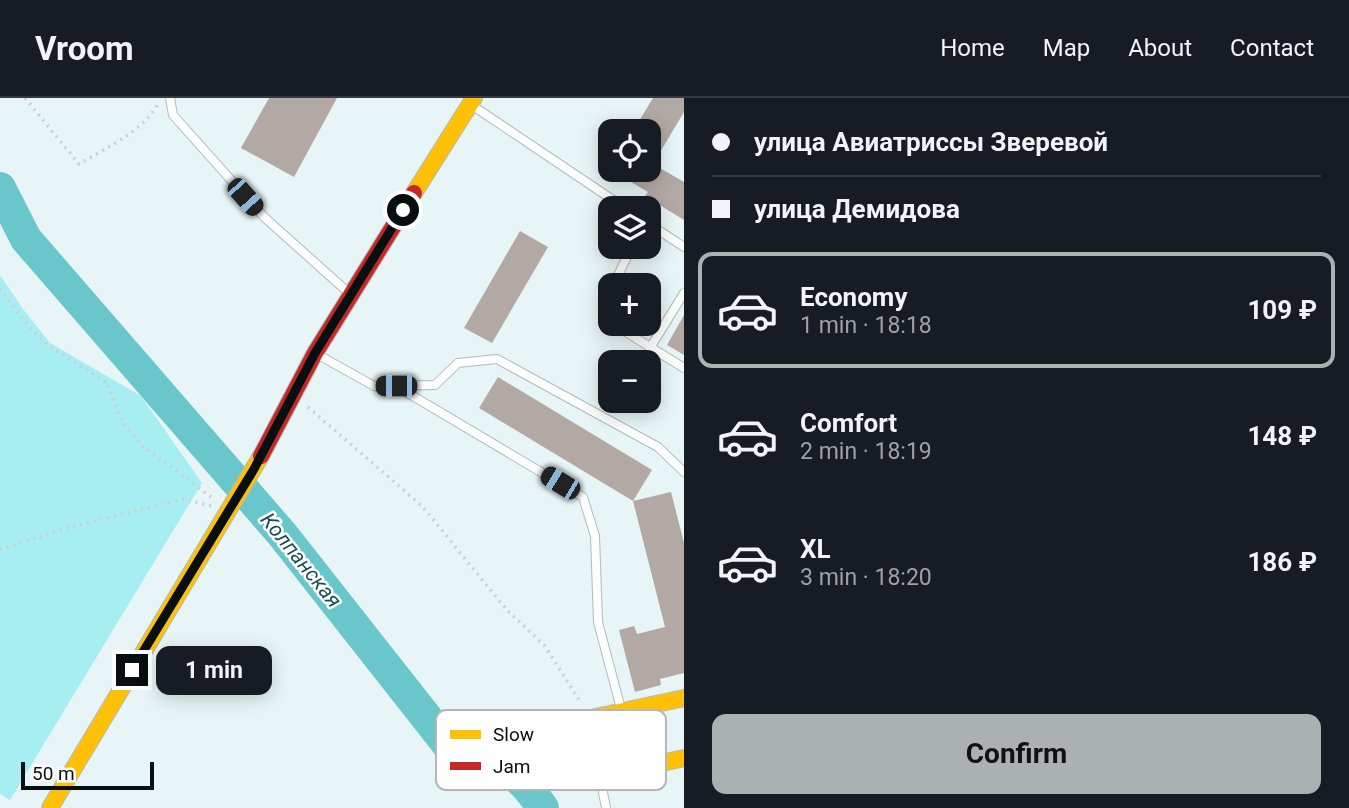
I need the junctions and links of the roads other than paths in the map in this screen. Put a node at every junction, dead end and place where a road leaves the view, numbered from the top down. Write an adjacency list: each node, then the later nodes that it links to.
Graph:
1 (170, 98): 7 (lane)
2 (472, 101): 3 (lane); 7 (street)
3 (608, 196)
4 (661, 232): 5 (lane)
5 (684, 247)
6 (684, 293): 9 (lane)
7 (350, 294): 10 (street)
8 (632, 336): 9 (lane)
9 (650, 348): 11 (lane)
10 (315, 353): 12 (lane); 20 (street)
11 (684, 368)
12 (396, 386): 13 (lane); 15 (lane)
13 (684, 472)
14 (684, 698): 16 (street)
15 (621, 710)
16 (631, 710)
17 (684, 758): 18 (street)
18 (666, 762)
19 (603, 790): 21 (lane)
20 (50, 808)
21 (606, 808)

